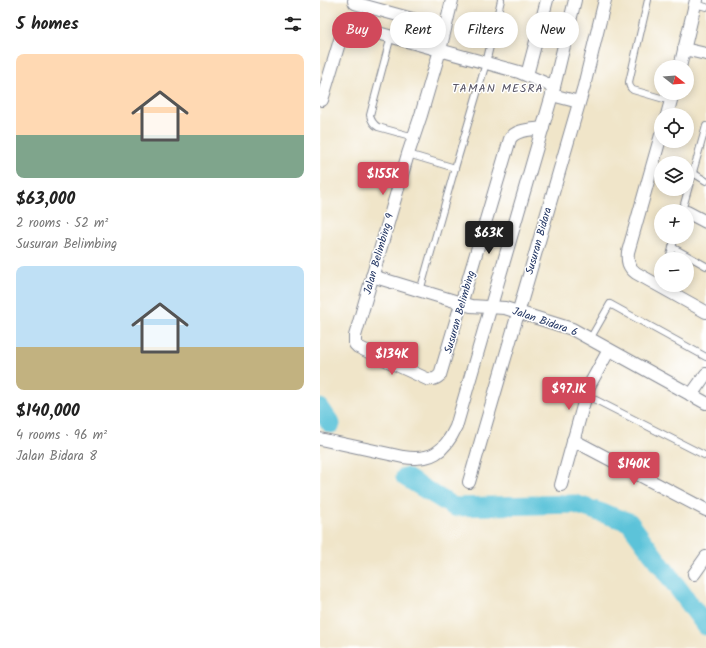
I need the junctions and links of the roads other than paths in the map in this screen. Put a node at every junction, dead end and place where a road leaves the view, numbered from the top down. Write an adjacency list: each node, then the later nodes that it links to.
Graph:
1 (452, 0): 10 (street, Jalan Belimbing 9)
2 (501, 0): 18 (lane)
3 (547, 0): 19 (street)
4 (575, 0): 20 (street)
5 (605, 0): 23 (street, Susuran Bidara)
6 (648, 0): 21 (lane)
7 (354, 1): 9 (street)
8 (699, 4): 14 (street)
9 (390, 13)
10 (446, 24)
11 (390, 36): 22 (street)
12 (390, 40): 26 (lane)
13 (433, 48): 15 (street)
14 (684, 49): 16 (street); 17 (street)
15 (440, 50): 18 (street); 26 (street, Jalan Belimbing 9)
16 (706, 54)
17 (682, 60)
18 (486, 63): 19 (street); 29 (lane)
19 (527, 75): 20 (street)
20 (553, 91): 23 (street); 25 (street)
21 (654, 94)
22 (322, 100)
23 (579, 102): 45 (street, Susuran Bidara)
24 (706, 126): 30 (lane)
25 (543, 128): 43 (street, Susuran Belimbing); 44 (street)
26 (414, 137): 28 (street, Jalan Belimbing 9)
27 (657, 148): 40 (street)
28 (408, 154): 29 (lane); 39 (street, Jalan Belimbing 9)
29 (455, 168): 41 (lane)
30 (694, 170)
31 (694, 175): 32 (lane)
32 (706, 181)
33 (694, 216): 34 (street)
34 (706, 222)
35 (673, 244): 36 (lane)
36 (672, 247): 37 (lane); 38 (lane)
37 (671, 252)
38 (706, 266)
39 (372, 276): 41 (street, Jalan Bidara 6); 51 (street, Jalan Belimbing 9)
40 (654, 282)
41 (420, 291): 43 (street, Jalan Bidara 6)
42 (671, 292): 46 (street)
43 (462, 304): 44 (street, Jalan Bidara 6); 51 (street, Susuran Belimbing)
44 (491, 308): 45 (street, Jalan Bidara 6); 55 (street)
45 (518, 312): 47 (street, Jalan Bidara 6); 58 (street, Susuran Bidara)
46 (706, 312)
47 (590, 339): 48 (street, Jalan Bidara 6); 49 (lane)
48 (609, 350): 52 (street); 53 (street, Jalan Bidara 6)
49 (706, 357)
50 (706, 374): 53 (street)
51 (437, 379)
52 (586, 395): 56 (street); 57 (lane)
53 (691, 395): 54 (street, Jalan Bidara 6)
54 (706, 403)
55 (320, 439)
56 (573, 440): 59 (street); 60 (street)
57 (706, 456)
58 (470, 482)
59 (561, 485)
60 (706, 510)
61 (706, 557): 62 (street)
62 (694, 574)

